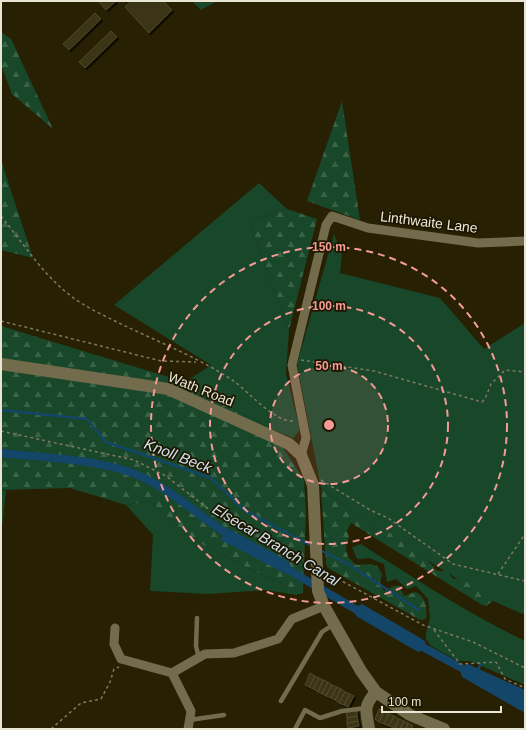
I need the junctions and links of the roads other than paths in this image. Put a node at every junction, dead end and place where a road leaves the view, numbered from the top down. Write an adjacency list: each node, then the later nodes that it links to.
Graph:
1 (525, 241): 3 (street, Linthwaite Lane)
2 (1, 364): 3 (main road, Wath Road)
3 (301, 455): 4 (main road, Wath Road)
4 (324, 606): 6 (main road); 8 (street)
5 (197, 618): 8 (lane)
6 (334, 624): 10 (main road); 11 (lane)
7 (115, 628): 9 (street)
8 (199, 658): 9 (street)
9 (172, 674): 14 (street)
10 (376, 692): 12 (main road); 17 (main road)
11 (281, 701)
12 (366, 708): 15 (lane); 16 (main road)
13 (224, 715): 14 (lane)
14 (188, 724)
15 (295, 729)
16 (369, 729)
17 (444, 729)

